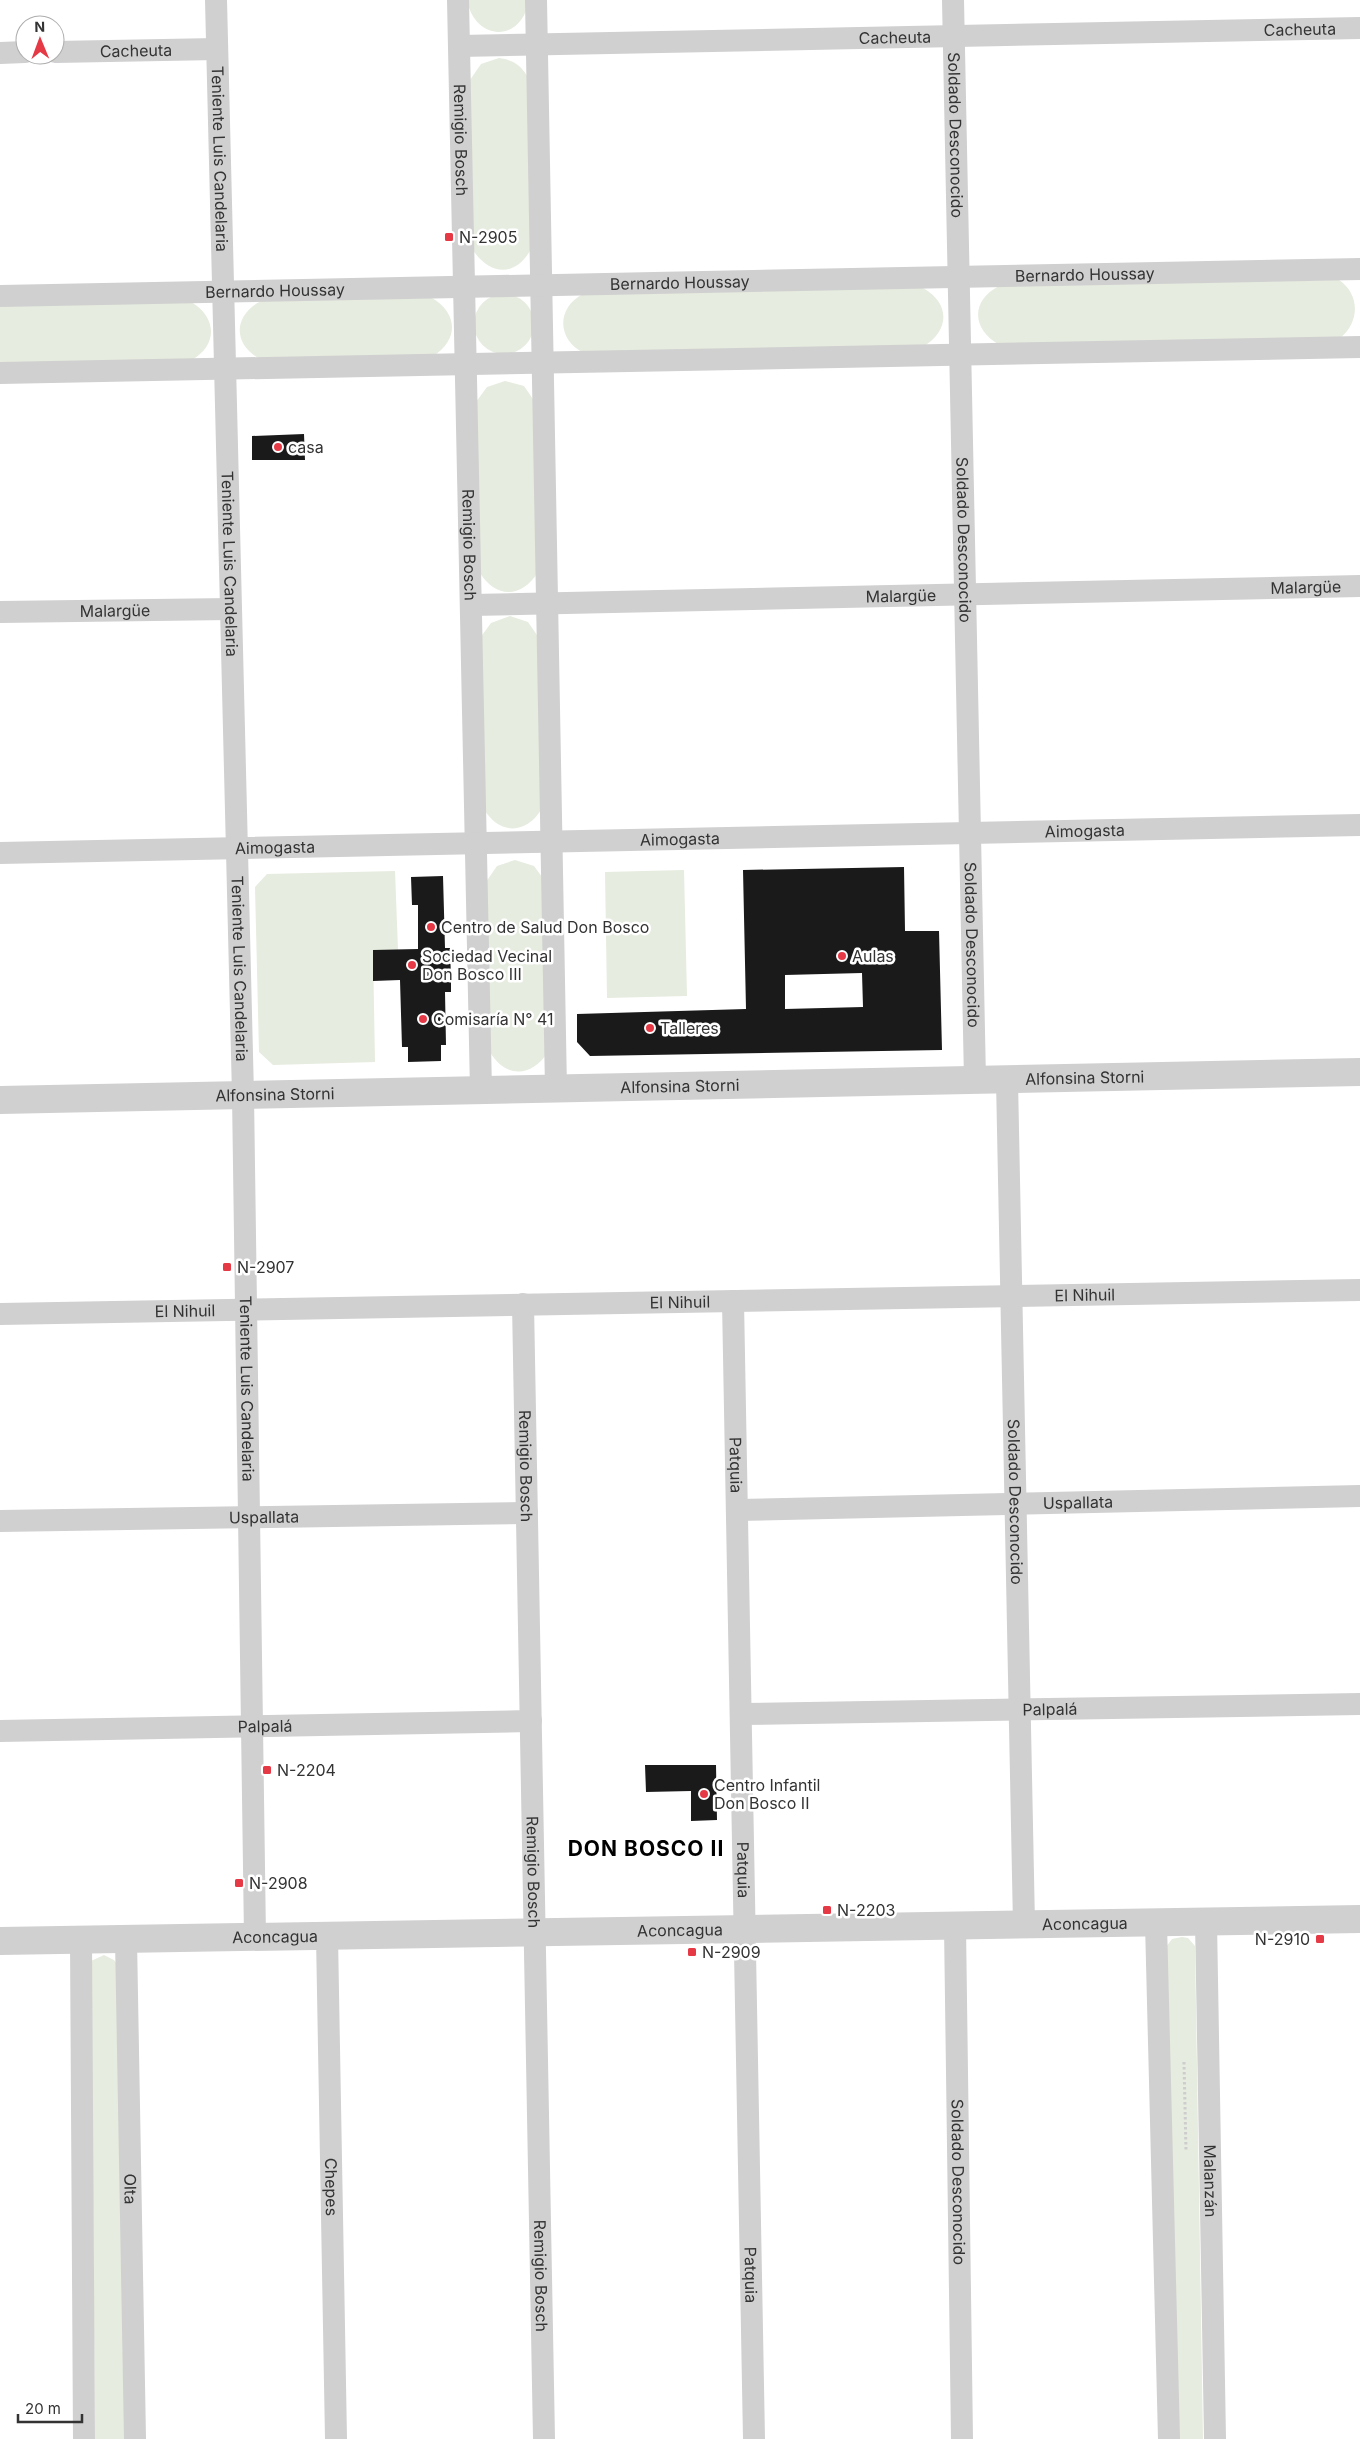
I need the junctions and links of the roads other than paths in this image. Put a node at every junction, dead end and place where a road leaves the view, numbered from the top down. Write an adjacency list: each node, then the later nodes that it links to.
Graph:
1 (216, 0): 9 (street, Teniente Luis Candelaria)
2 (458, 0): 8 (street, Remigio Bosch)
3 (536, 0): 7 (street)
4 (953, 0): 6 (street, Soldado Desconocido)
5 (1360, 28): 6 (street, Cacheuta)
6 (954, 36): 7 (street, Cacheuta); 14 (street, Soldado Desconocido)
7 (537, 44): 8 (street, Cacheuta); 15 (street)
8 (459, 46): 16 (street, Remigio Bosch)
9 (217, 50): 12 (street, Cacheuta); 17 (street, Teniente Luis Candelaria)
10 (0, 52): 11 (street)
11 (15, 52)
12 (65, 52)
13 (1360, 269): 14 (street, Bernardo Houssay)
14 (958, 277): 15 (street, Bernardo Houssay); 20 (street, Soldado Desconocido)
15 (541, 285): 16 (street, Bernardo Houssay); 21 (street)
16 (464, 286): 17 (street, Bernardo Houssay); 22 (street, Remigio Bosch)
17 (223, 291): 18 (street, Bernardo Houssay); 23 (street, Teniente Luis Candelaria)
18 (0, 296)
19 (1360, 347): 20 (street)
20 (960, 355): 21 (street); 26 (street, Soldado Desconocido)
21 (543, 362): 22 (street); 27 (street)
22 (466, 364): 23 (street); 28 (street, Remigio Bosch)
23 (225, 369): 24 (street); 29 (street, Teniente Luis Candelaria)
24 (0, 373)
25 (1360, 586): 26 (street, Malargüe)
26 (965, 594): 27 (street, Malargüe); 32 (street, Soldado Desconocido)
27 (547, 603): 28 (street, Malargüe); 33 (street)
28 (471, 605): 34 (street, Remigio Bosch)
29 (231, 609): 30 (street, Malargüe); 35 (street, Teniente Luis Candelaria)
30 (0, 612)
31 (1360, 825): 32 (street, Aimogasta)
32 (970, 834): 33 (street, Aimogasta); 38 (street, Soldado Desconocido)
33 (551, 842): 34 (street, Aimogasta); 40 (street)
34 (476, 844): 35 (street, Aimogasta); 41 (street, Remigio Bosch)
35 (237, 848): 36 (street, Aimogasta); 42 (street, Teniente Luis Candelaria)
36 (0, 853)
37 (1360, 1072): 39 (street, Alfonsina Storni)
38 (975, 1080): 39 (street, Alfonsina Storni); 40 (street, Alfonsina Storni)
39 (1007, 1080): 45 (street, Soldado Desconocido)
40 (556, 1089): 41 (street, Alfonsina Storni)
41 (481, 1090): 42 (street, Alfonsina Storni)
42 (243, 1095): 43 (street, Alfonsina Storni); 48 (street, Teniente Luis Candelaria)
43 (0, 1100)
44 (1360, 1290): 45 (street, El Nihuil)
45 (1012, 1296): 46 (street, El Nihuil); 51 (street, Soldado Desconocido)
46 (733, 1301): 47 (street, El Nihuil); 52 (street, Patquia)
47 (524, 1304): 48 (street, El Nihuil); 53 (street, Remigio Bosch)
48 (246, 1310): 49 (street, El Nihuil); 54 (street, Teniente Luis Candelaria)
49 (0, 1314)
50 (1360, 1496): 51 (street, Uspallata)
51 (1016, 1503): 52 (street, Uspallata); 57 (street, Soldado Desconocido)
52 (737, 1510): 58 (street, Patquia)
53 (527, 1513): 54 (street, Uspallata); 59 (street, Remigio Bosch)
54 (249, 1518): 55 (street, Uspallata); 60 (street, Teniente Luis Candelaria)
55 (0, 1521)
56 (1360, 1704): 57 (street, Palpalá)
57 (1020, 1709): 58 (street, Palpalá); 65 (street, Soldado Desconocido)
58 (741, 1714): 67 (street, Patquia)
59 (531, 1721): 60 (street, Palpalá); 68 (street, Remigio Bosch)
60 (252, 1726): 61 (street, Palpalá); 70 (street, Teniente Luis Candelaria)
61 (0, 1731)
62 (1360, 1919): 63 (street, Aconcagua)
63 (1206, 1922): 64 (street, Aconcagua); 81 (street, Malanzán)
64 (1156, 1923): 65 (street, Aconcagua); 80 (street)
65 (1024, 1924): 66 (street, Aconcagua)
66 (955, 1926): 67 (street, Aconcagua); 79 (street, Soldado Desconocido)
67 (745, 1929): 68 (street, Aconcagua); 78 (street, Patquia)
68 (535, 1932): 69 (street, Aconcagua); 77 (street, Remigio Bosch)
69 (327, 1936): 70 (street, Aconcagua); 76 (street, Chepes)
70 (255, 1937): 71 (street, Aconcagua)
71 (126, 1939): 72 (street, Aconcagua); 75 (street, Olta)
72 (81, 1940): 73 (street, Aconcagua); 74 (street)
73 (0, 1941)
74 (84, 2439)
75 (135, 2439)
76 (336, 2439)
77 (544, 2439)
78 (754, 2439)
79 (962, 2439)
80 (1169, 2439)
81 (1215, 2439)

